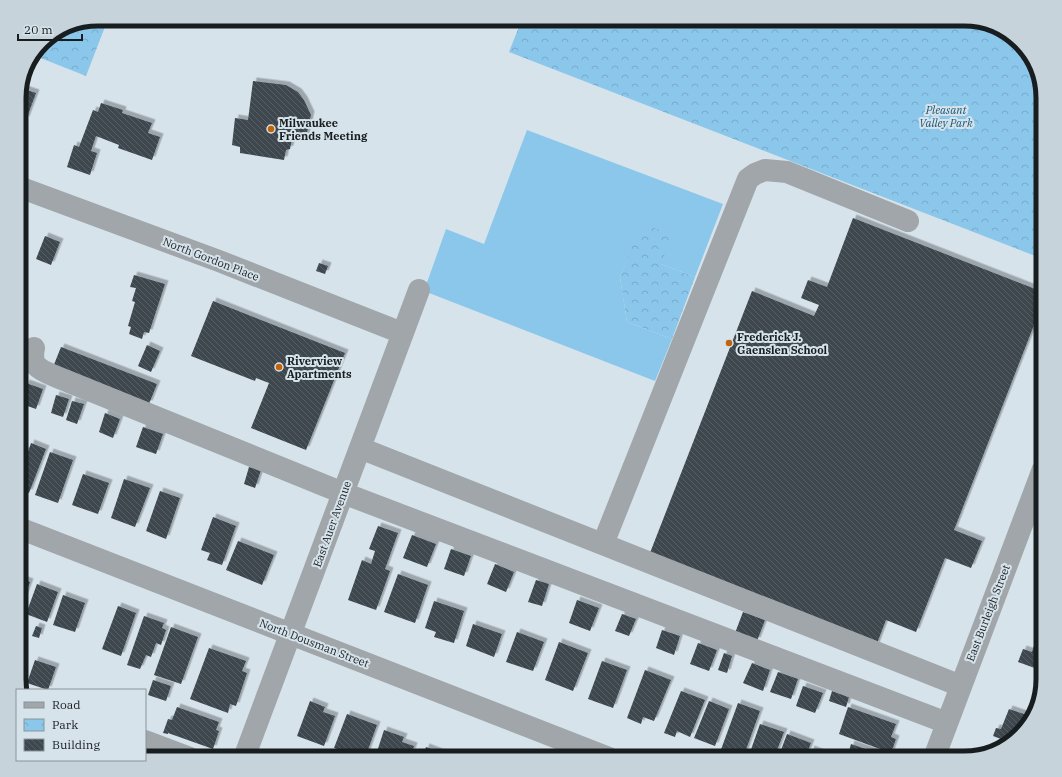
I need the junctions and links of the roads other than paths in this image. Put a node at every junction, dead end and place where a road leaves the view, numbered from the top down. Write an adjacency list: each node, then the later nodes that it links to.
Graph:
1 (26, 190): 4 (street, North Gordon Place)
2 (908, 221): 10 (street)
3 (419, 290): 4 (street, East Auer Avenue)
4 (402, 332): 6 (street, East Auer Avenue)
5 (34, 348): 8 (street)
6 (360, 448): 8 (street, East Auer Avenue); 10 (street)
7 (1036, 488): 12 (street, East Burleigh Street)
8 (343, 493): 11 (street, East Auer Avenue); 13 (street)
9 (26, 531): 11 (street, North Dousman Street)
10 (603, 544): 12 (street)
11 (291, 634): 16 (street, East Auer Avenue); 17 (street, North Dousman Street)
12 (961, 686): 13 (street, East Burleigh Street)
13 (947, 722): 18 (street, East Burleigh Street)
14 (146, 741): 15 (street)
15 (171, 751)
16 (247, 751)
17 (591, 751)
18 (937, 751)

